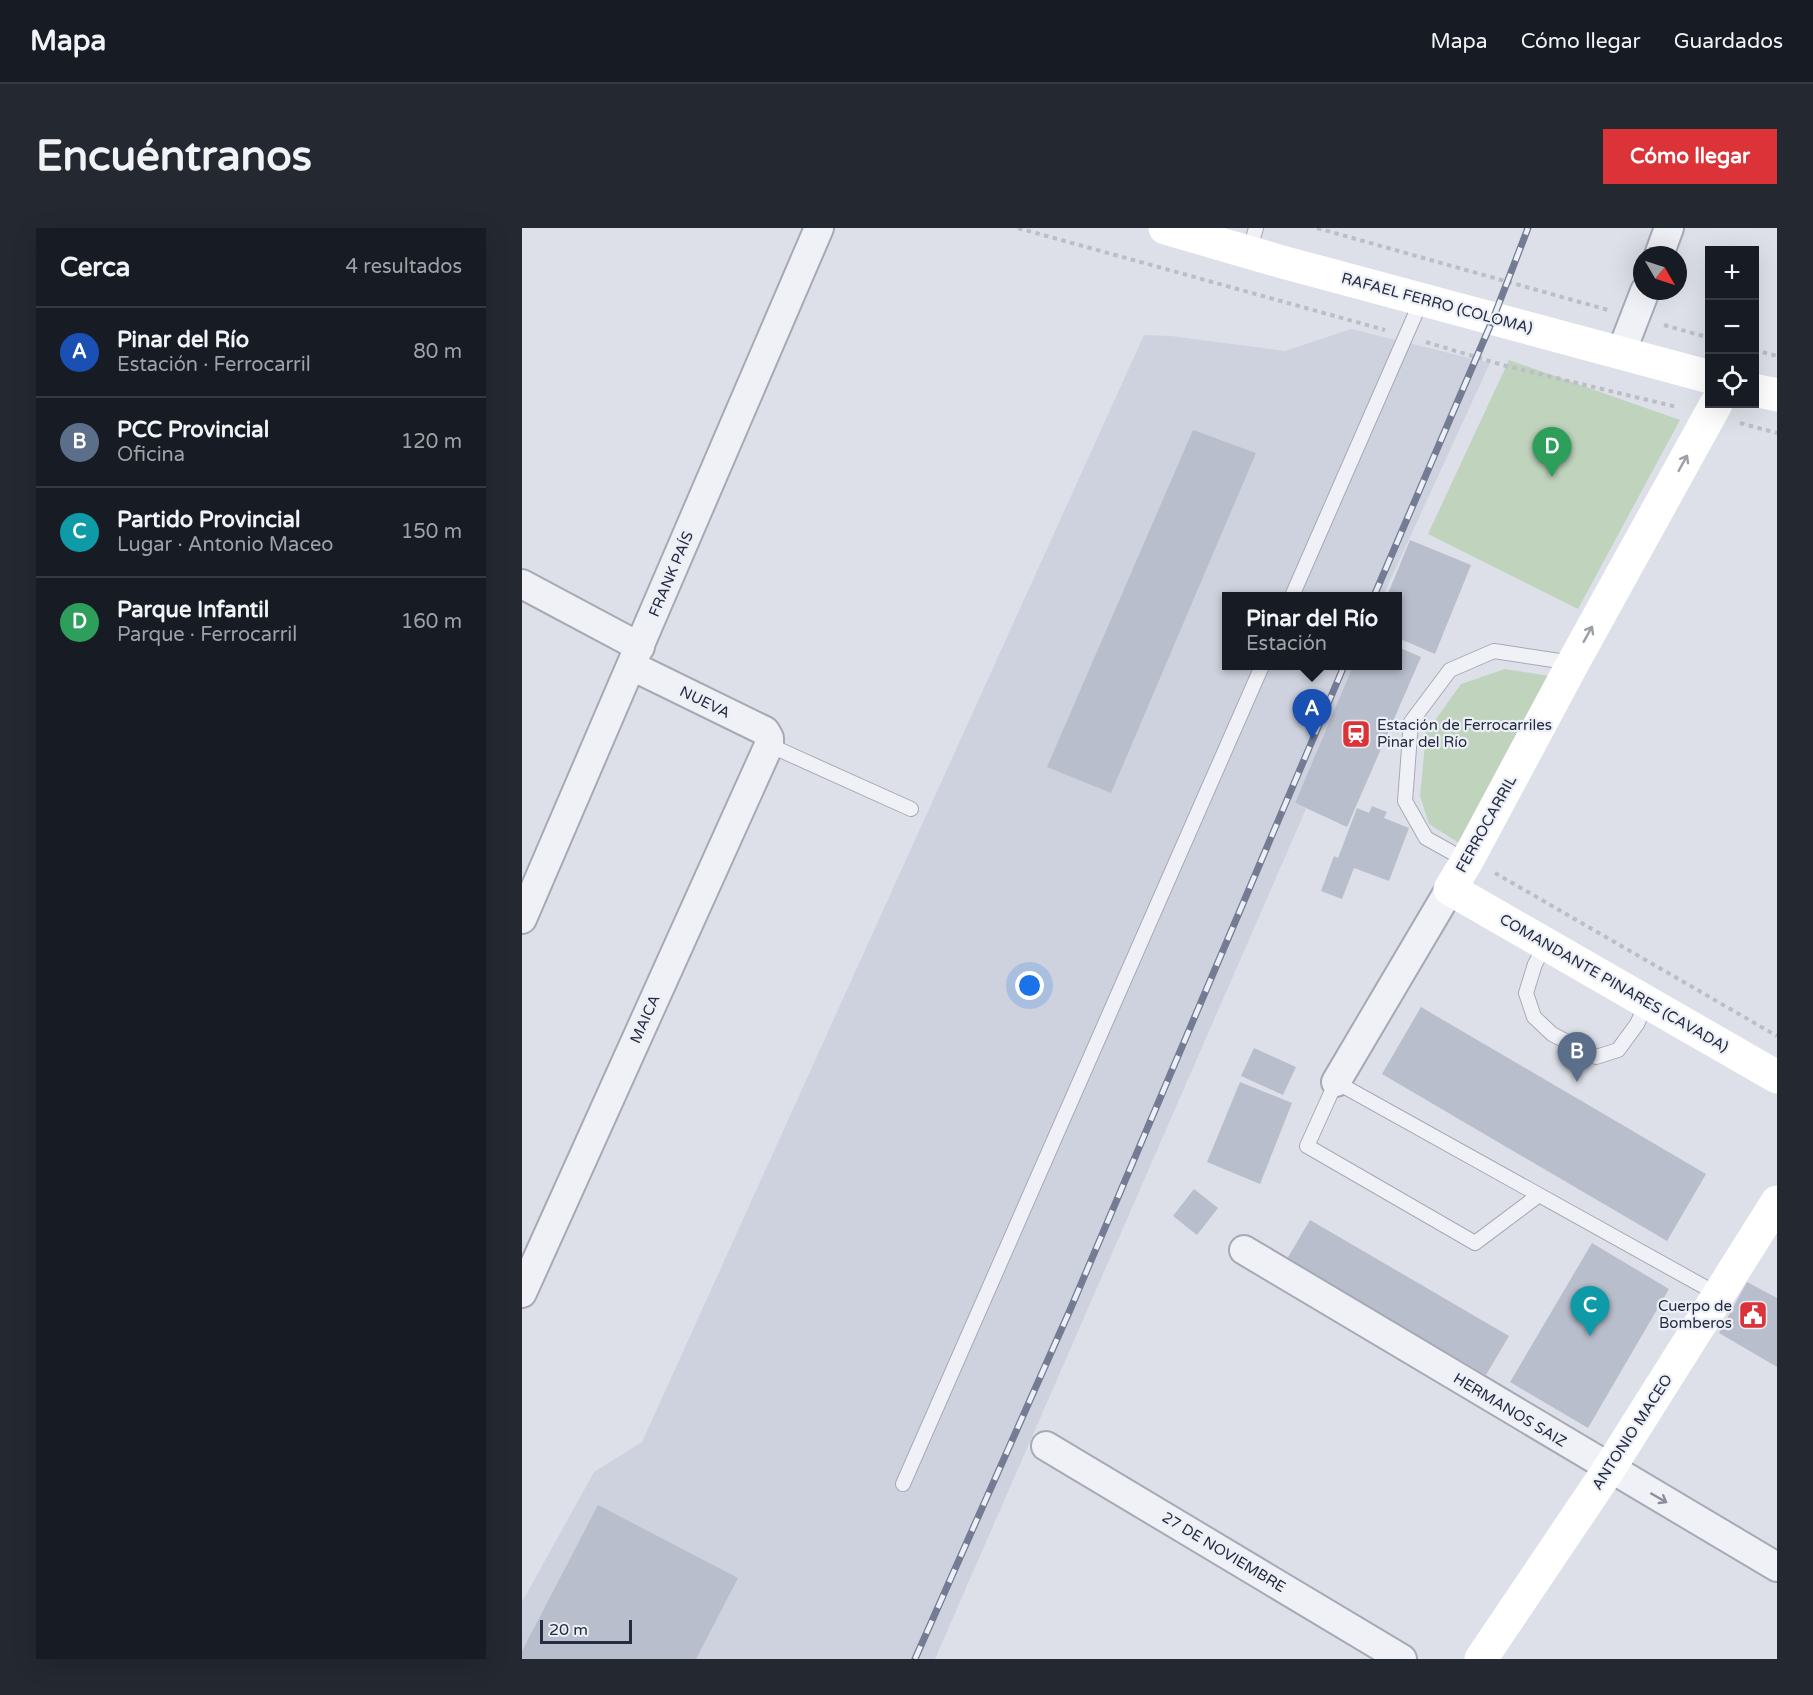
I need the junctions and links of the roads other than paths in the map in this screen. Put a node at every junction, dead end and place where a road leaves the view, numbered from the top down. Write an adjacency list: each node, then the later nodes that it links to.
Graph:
1 (819, 228): 15 (street, FRANK PAÍS)
2 (1165, 228): 4 (main road, RAFAEL FERRO (COLOMA))
3 (1669, 228): 5 (street)
4 (1253, 240): 6 (main road, RAFAEL FERRO (COLOMA))
5 (1662, 246)
6 (1422, 299): 8 (main road, RAFAEL FERRO (COLOMA)); 14 (lane)
7 (1642, 300): 8 (street)
8 (1621, 353): 9 (main road, RAFAEL FERRO (COLOMA))
9 (1705, 376)
10 (1759, 391): 11 (main road)
11 (1777, 395)
12 (1714, 408): 16 (main road, FERROCARRIL, one-way to 12)
13 (522, 584): 15 (street, NUEVA)
14 (1294, 592)
15 (636, 657): 18 (street, NUEVA); 22 (street, FRANK PAÍS)
16 (1573, 663): 20 (main road, FERROCARRIL); 20 (lane)
17 (1260, 670): 34 (lane)
18 (769, 745): 19 (lane); 30 (street, MAICA)
19 (910, 809)
20 (1467, 861): 21 (main road, FERROCARRIL)
21 (1450, 889): 23 (main road, COMANDANTE PINARES (CAVADA)); 26 (street, FERROCARRIL)
22 (522, 917)
23 (1546, 944): 24 (main road, COMANDANTE PINARES (CAVADA)); 24 (lane)
24 (1647, 1002): 25 (main road, COMANDANTE PINARES (CAVADA))
25 (1777, 1077)
26 (1336, 1082): 27 (lane); 27 (lane)
27 (1539, 1195): 31 (lane)
28 (1777, 1202): 31 (main road, ANTONIO MACEO)
29 (1244, 1250): 33 (street, HERMANOS SAIZ)
30 (522, 1293)
31 (1719, 1295): 33 (main road, ANTONIO MACEO)
32 (1046, 1446): 36 (street, 27 DE NOVIEMBRE)
33 (1609, 1469): 35 (street, HERMANOS SAIZ, one-way to 35); 37 (main road, ANTONIO MACEO)
34 (903, 1484)
35 (1777, 1567)
36 (1402, 1659)
37 (1481, 1659)

